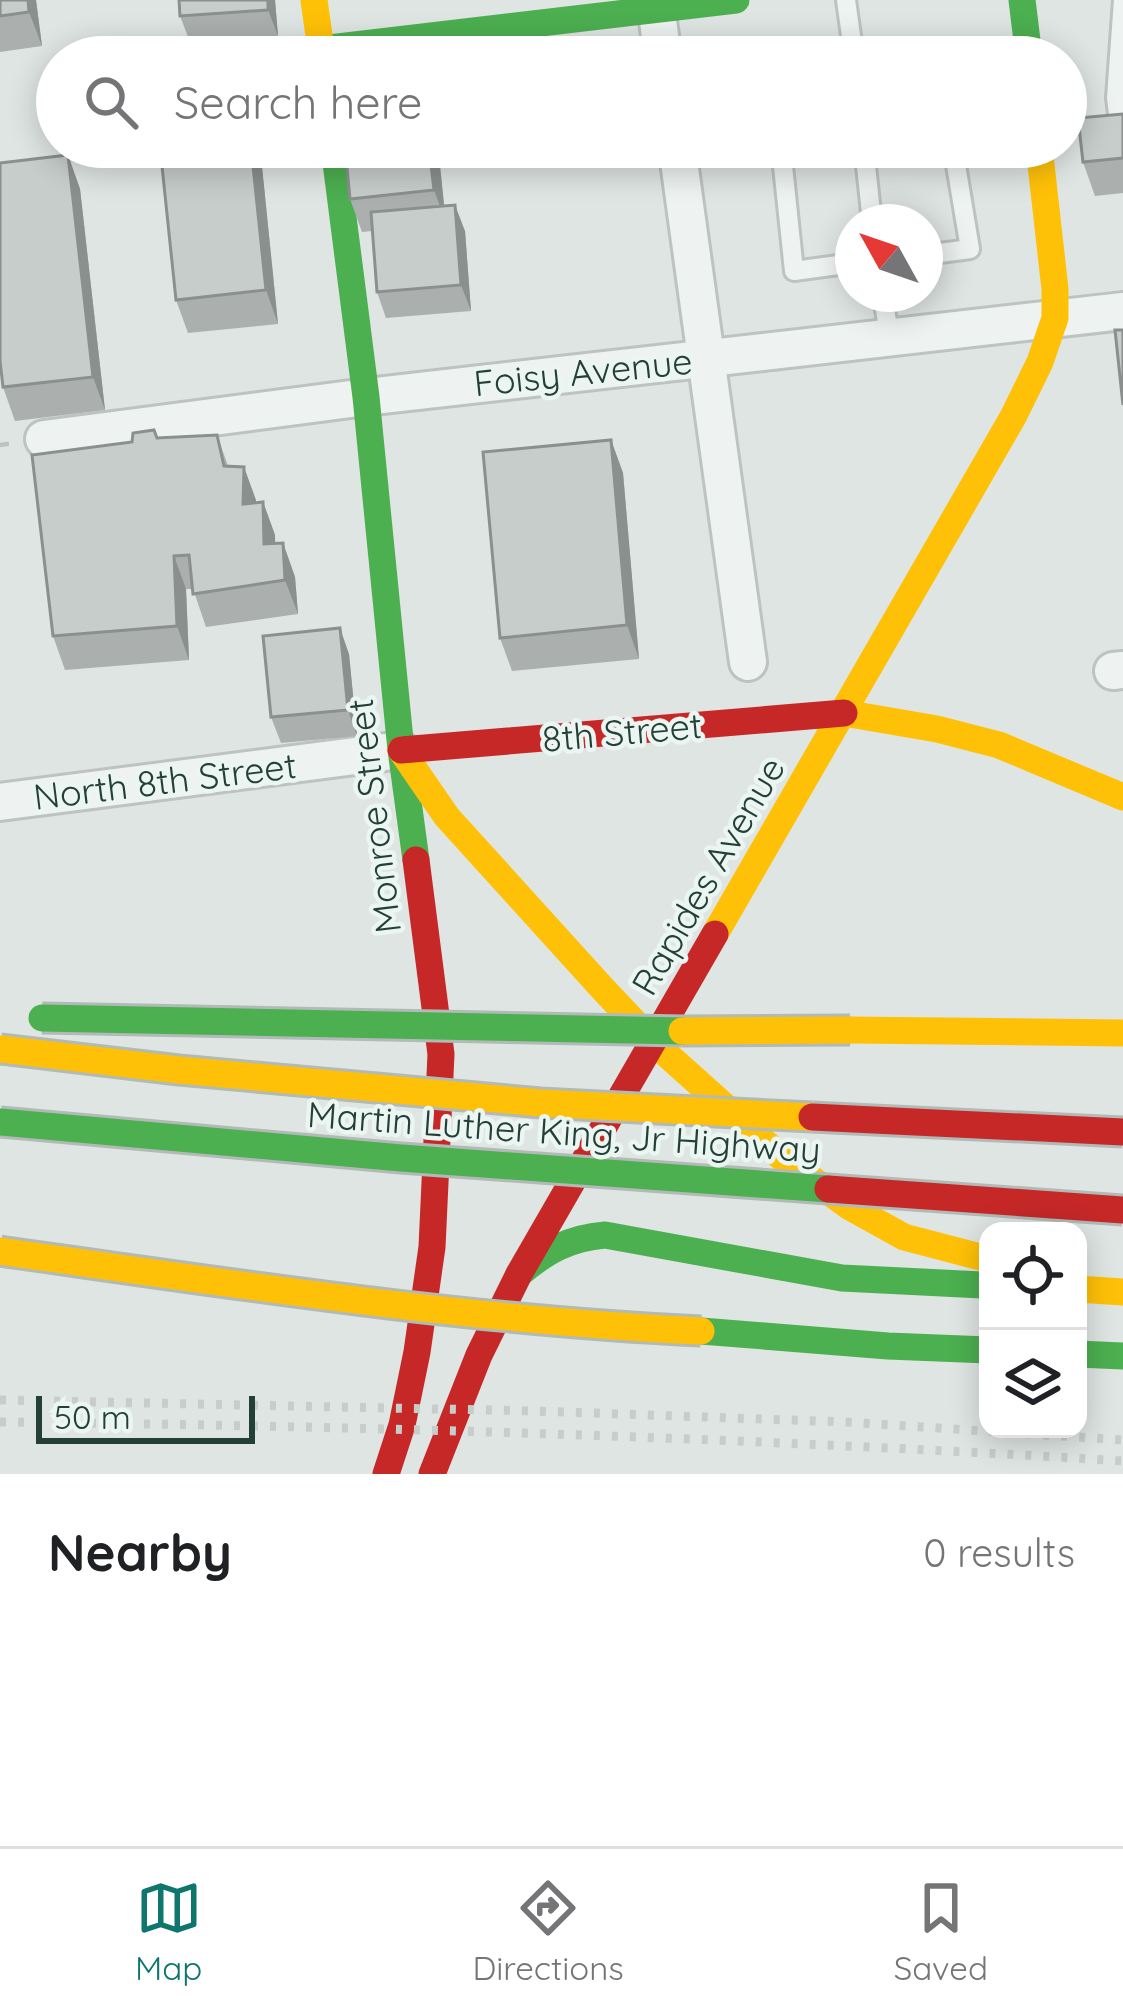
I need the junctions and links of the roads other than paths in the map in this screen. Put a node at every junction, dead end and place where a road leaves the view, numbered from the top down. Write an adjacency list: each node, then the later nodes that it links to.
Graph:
1 (314, 0): 7 (main road)
2 (736, 0): 6 (main road)
3 (846, 0): 10 (lane)
4 (1022, 0): 11 (main road)
5 (1123, 0): 12 (lane)
6 (656, 5): 8 (main road); 9 (street)
7 (319, 36)
8 (440, 36)
9 (660, 36)
10 (851, 36)
11 (1026, 36)
12 (1122, 148)
13 (337, 168): 27 (main road, Monroe Street)
14 (679, 168): 26 (street)
15 (783, 168): 21 (lane)
16 (866, 168): 19 (lane)
17 (956, 168): 20 (lane)
18 (1041, 168): 24 (main road)
19 (870, 204)
20 (943, 252)
21 (835, 265)
22 (1123, 310): 24 (street, Foisy Avenue)
23 (885, 312): 25 (lane)
24 (1055, 318): 25 (street, Foisy Avenue); 30 (main road, Rapides Avenue)
25 (890, 337): 26 (street, Foisy Avenue)
26 (708, 358): 27 (street, Foisy Avenue); 29 (street)
27 (366, 397): 28 (street, Foisy Avenue); 31 (main road, Monroe Street)
28 (44, 439)
29 (748, 662)
30 (844, 713): 31 (main road, 8th Street); 32 (main road, 8th Street); 36 (main road, Rapides Avenue)
31 (401, 750): 33 (street, North 8th Street); 36 (main road); 50 (main road, Monroe Street)
32 (1123, 797)
33 (0, 802)
34 (22, 1018): 35 (main road, bridge)
35 (1123, 1034)
36 (654, 1043): 42 (main road); 43 (main road, Rapides Avenue)
37 (0, 1048): 39 (main road, Martin Luther King, Jr Highway, bridge)
38 (0, 1122): 40 (main road, Martin Luther King, Jr Highway, bridge)
39 (1123, 1132)
40 (1123, 1210)
41 (0, 1251): 47 (main road, bridge)
42 (979, 1257)
43 (519, 1274): 44 (main road); 51 (main road, Rapides Avenue)
44 (979, 1285)
45 (1087, 1287): 46 (main road)
46 (1117, 1292)
47 (979, 1350)
48 (1087, 1354): 49 (main road)
49 (1123, 1356)
50 (386, 1474)
51 (432, 1474)

